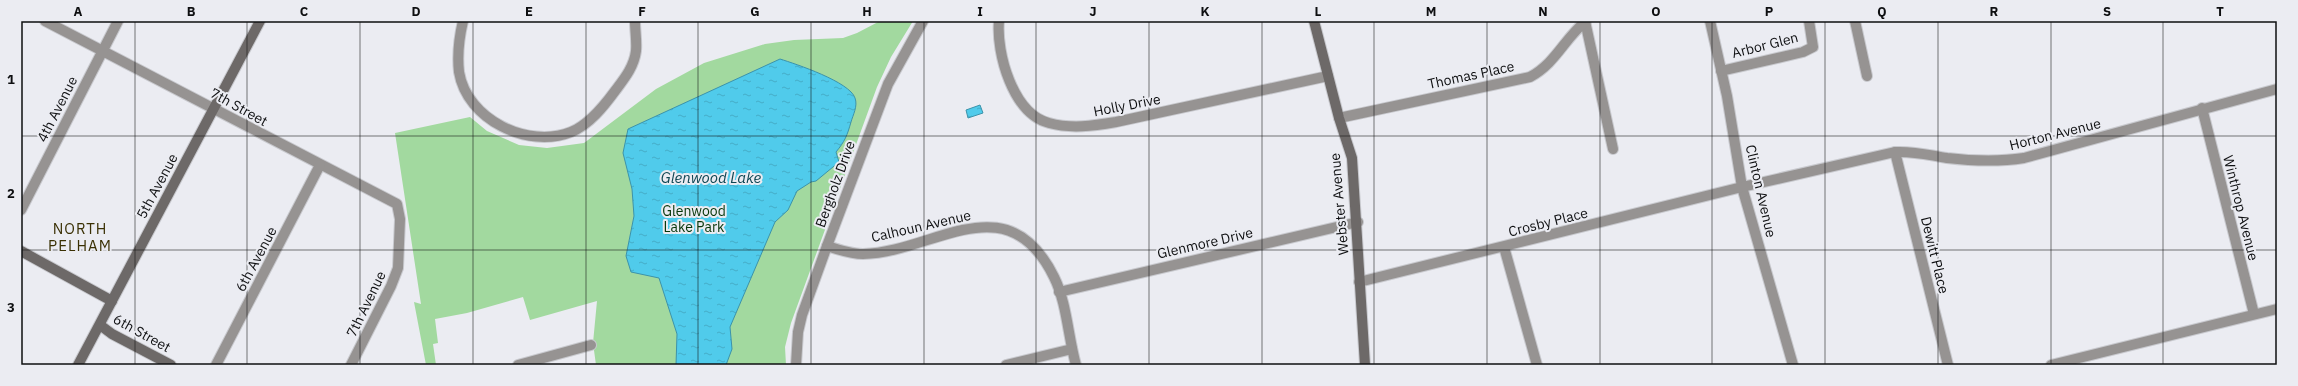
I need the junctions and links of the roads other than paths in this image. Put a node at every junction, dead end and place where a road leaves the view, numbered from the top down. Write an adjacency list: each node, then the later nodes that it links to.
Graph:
1 (45, 21): 13 (street, 7th Street)
2 (118, 21): 13 (street, 4th Avenue)
3 (260, 21): 19 (street, 5th Avenue)
4 (463, 21): 5 (street)
5 (635, 21)
6 (924, 21): 28 (street, Bergholz Drive)
7 (999, 21): 15 (street, Holly Drive)
8 (1314, 21): 15 (street, Webster Avenue)
9 (1586, 21): 20 (street, Thomas Place); 21 (street)
10 (1710, 21): 14 (street, Clinton Avenue)
11 (1809, 21): 14 (street, Arbor Glen)
12 (1855, 21): 16 (street)
13 (101, 52): 19 (street, 7th Street); 25 (street, 4th Avenue)
14 (1721, 70): 24 (street, Clinton Avenue)
15 (1328, 76): 20 (street, Webster Avenue)
16 (1867, 76)
17 (2277, 90): 18 (street, Horton Avenue)
18 (2202, 108): 22 (street, Horton Avenue); 35 (street, Winthrop Avenue)
19 (213, 109): 23 (street, 7th Street); 33 (street, 5th Avenue)
20 (1339, 118): 26 (street, Webster Avenue)
21 (1613, 149)
22 (1895, 152): 24 (street, Horton Avenue); 50 (street, Dewitt Place)
23 (320, 165): 27 (street, 7th Street); 41 (street, 6th Avenue)
24 (1742, 187): 29 (street, Crosby Place); 49 (street, Clinton Avenue)
25 (21, 210)
26 (1358, 222): 31 (street, Webster Avenue); 32 (street, Glenmore Drive)
27 (399, 230): 42 (street, 7th Avenue)
28 (827, 246): 32 (street, Calhoun Avenue); 44 (street, Bergholz Drive)
29 (1504, 247): 31 (street, Crosby Place); 48 (street)
30 (21, 251): 33 (street, 6th Street)
31 (1359, 282): 47 (street, Webster Avenue)
32 (1059, 292): 38 (street, Calhoun Avenue)
33 (112, 301): 36 (street, 5th Avenue)
34 (2277, 309): 35 (street)
35 (2254, 314): 51 (street)
36 (100, 325): 39 (street, 5th Avenue); 40 (street, 6th Street)
37 (591, 345): 43 (street)
38 (1072, 349): 45 (street); 46 (street, Calhoun Avenue)
39 (78, 365)
40 (171, 365)
41 (216, 365)
42 (351, 365)
43 (518, 365)
44 (796, 365)
45 (1006, 365)
46 (1076, 365)
47 (1365, 365)
48 (1537, 365)
49 (1793, 365)
50 (1948, 365)
51 (2051, 365)

